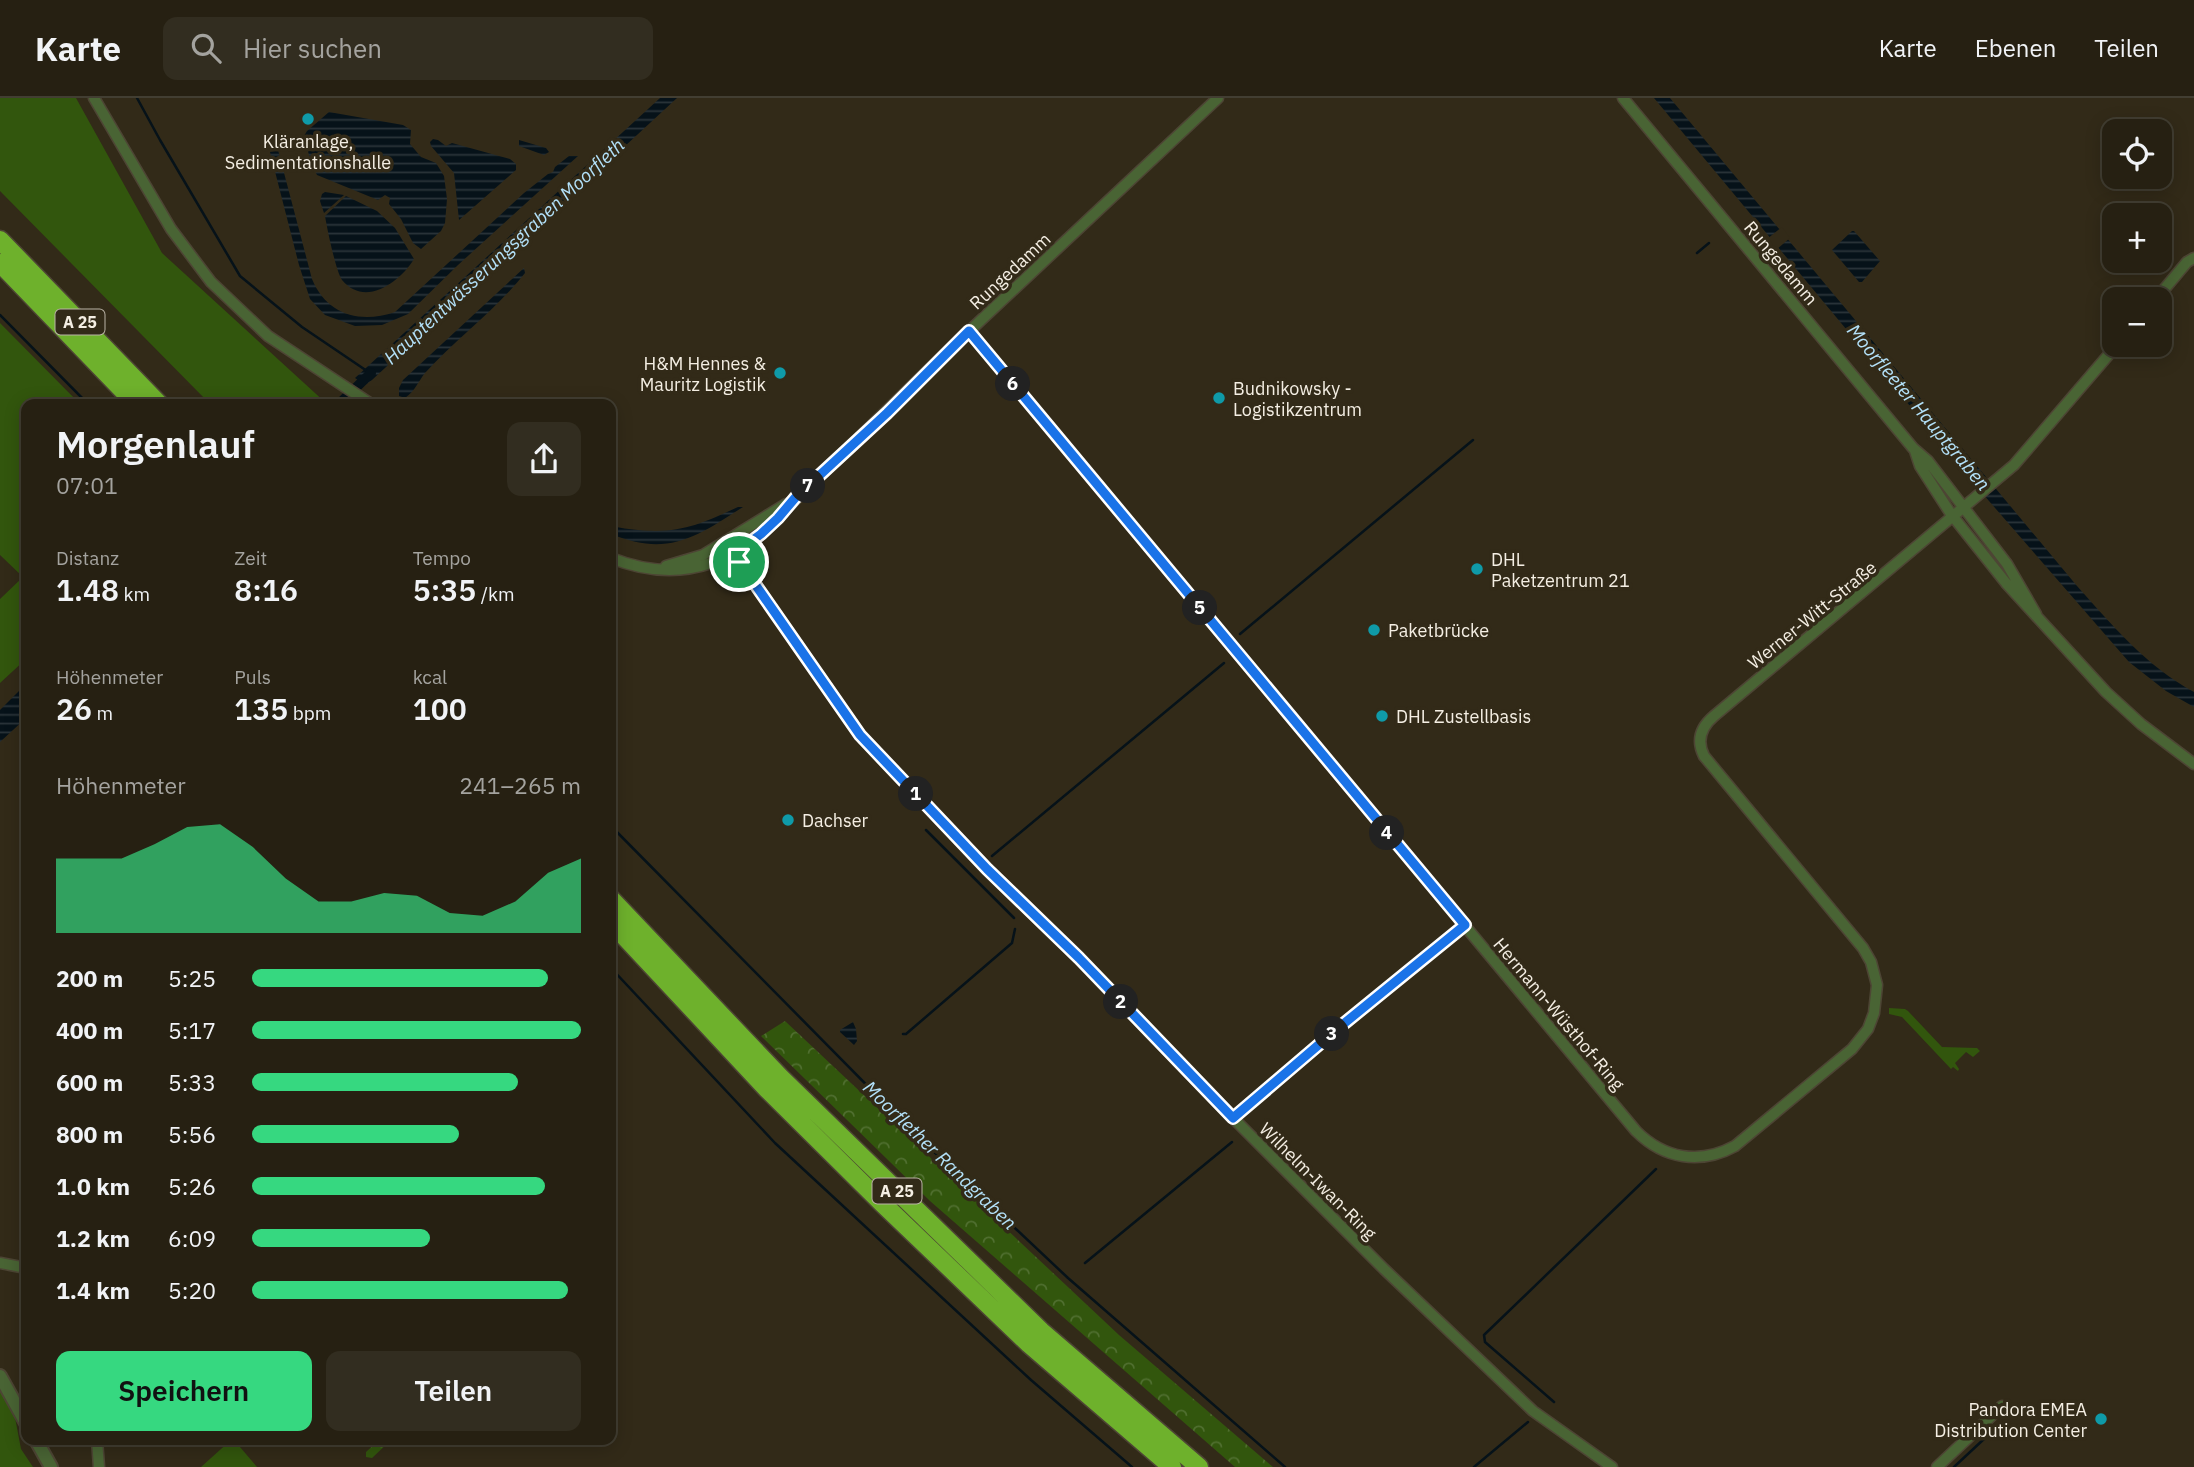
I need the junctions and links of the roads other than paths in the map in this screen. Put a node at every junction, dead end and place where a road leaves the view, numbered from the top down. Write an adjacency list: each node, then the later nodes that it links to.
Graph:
1 (94, 98): 12 (street)
2 (1217, 98): 8 (street, Rungedamm)
3 (1623, 98): 13 (street, Rungedamm)
4 (0, 240): 11 (highway, A 25)
5 (2194, 258): 7 (street)
6 (0, 263): 10 (highway, A 25)
7 (2166, 287)
8 (969, 331): 14 (street, Rungedamm); 25 (street, Hermann-Wüsthof-Ring)
9 (2107, 357): 15 (street, Werner-Witt-Straße)
10 (131, 399)
11 (154, 399)
12 (362, 399)
13 (1913, 448): 15 (street, Rungedamm); 16 (street, Rungedamm)
14 (795, 498): 17 (street, Rungedamm); 18 (street, Rungedamm)
15 (1965, 508): 16 (street, Werner-Witt-Straße); 21 (street, Rungedamm)
16 (1954, 517): 21 (street, Rungedamm); 22 (street, Werner-Witt-Straße)
17 (726, 542): 18 (street, Wilhelm-Iwan-Ring); 20 (street, Rungedamm)
18 (734, 554): 20 (street, Rungedamm); 27 (street, Wilhelm-Iwan-Ring)
19 (616, 560): 20 (street, Rungedamm)
20 (651, 568)
21 (2036, 614): 23 (street, Rungedamm)
22 (1700, 742): 25 (street, Hermann-Wüsthof-Ring)
23 (2194, 764)
24 (616, 904): 38 (highway, A 25)
25 (1465, 925): 27 (street)
26 (616, 927): 37 (highway, A 25)
27 (1233, 1118): 39 (street, Wilhelm-Iwan-Ring)
28 (0, 1264): 29 (street)
29 (21, 1267)
30 (0, 1376): 32 (street)
31 (2002, 1406): 40 (street)
32 (21, 1414)
33 (39, 1445): 35 (street)
34 (97, 1445): 36 (street)
35 (51, 1467)
36 (99, 1467)
37 (1172, 1467)
38 (1199, 1467)
39 (1612, 1467)
40 (1937, 1467)

